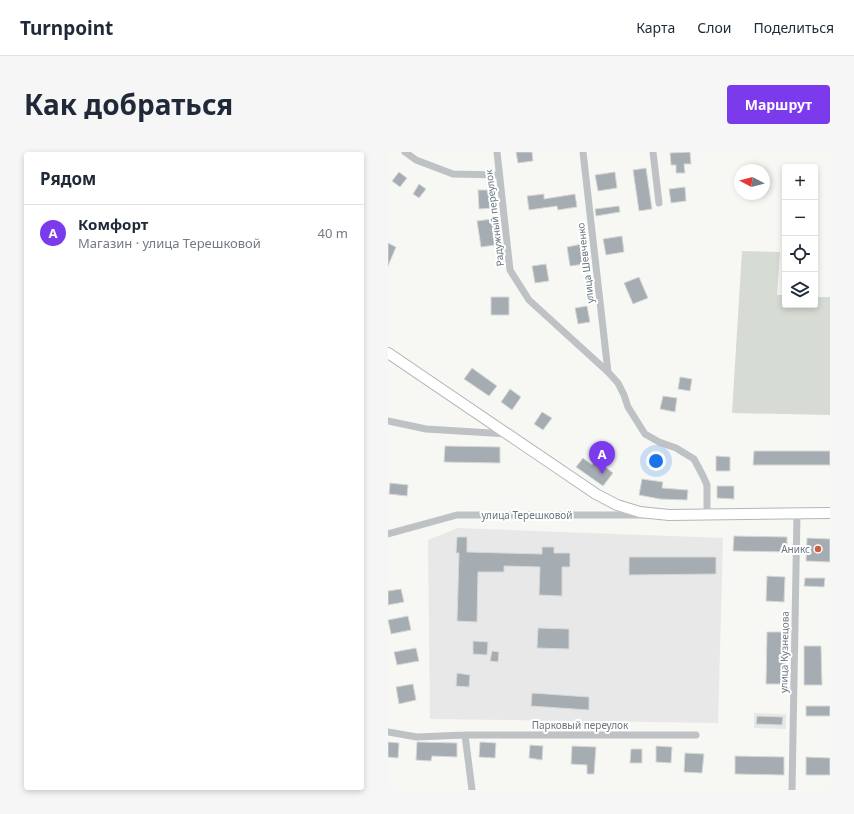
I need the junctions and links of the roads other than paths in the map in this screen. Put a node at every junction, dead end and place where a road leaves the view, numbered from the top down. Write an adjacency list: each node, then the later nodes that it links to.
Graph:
1 (405, 152): 5 (street)
2 (497, 152): 5 (street, Радужный переулок)
3 (583, 152): 8 (street, улица Шевченко)
4 (654, 152): 6 (street)
5 (499, 176): 8 (street, Радужный переулок)
6 (659, 203)
7 (388, 354): 10 (main road, улица Терешковой)
8 (608, 372): 12 (street, Радужный переулок)
9 (388, 421): 10 (street, улица Терешковой)
10 (507, 434): 14 (main road, улица Терешковой)
11 (830, 513): 13 (main road, улица Терешковой)
12 (707, 514): 13 (main road, улица Терешковой); 14 (main road, улица Терешковой)
13 (797, 514): 20 (street, улица Кузнецова)
14 (669, 515): 15 (street, улица Терешковой)
15 (388, 534)
16 (388, 732): 18 (street, Парковый переулок)
17 (696, 735): 18 (street, Парковый переулок)
18 (465, 736): 19 (street)
19 (472, 790)
20 (792, 790)

